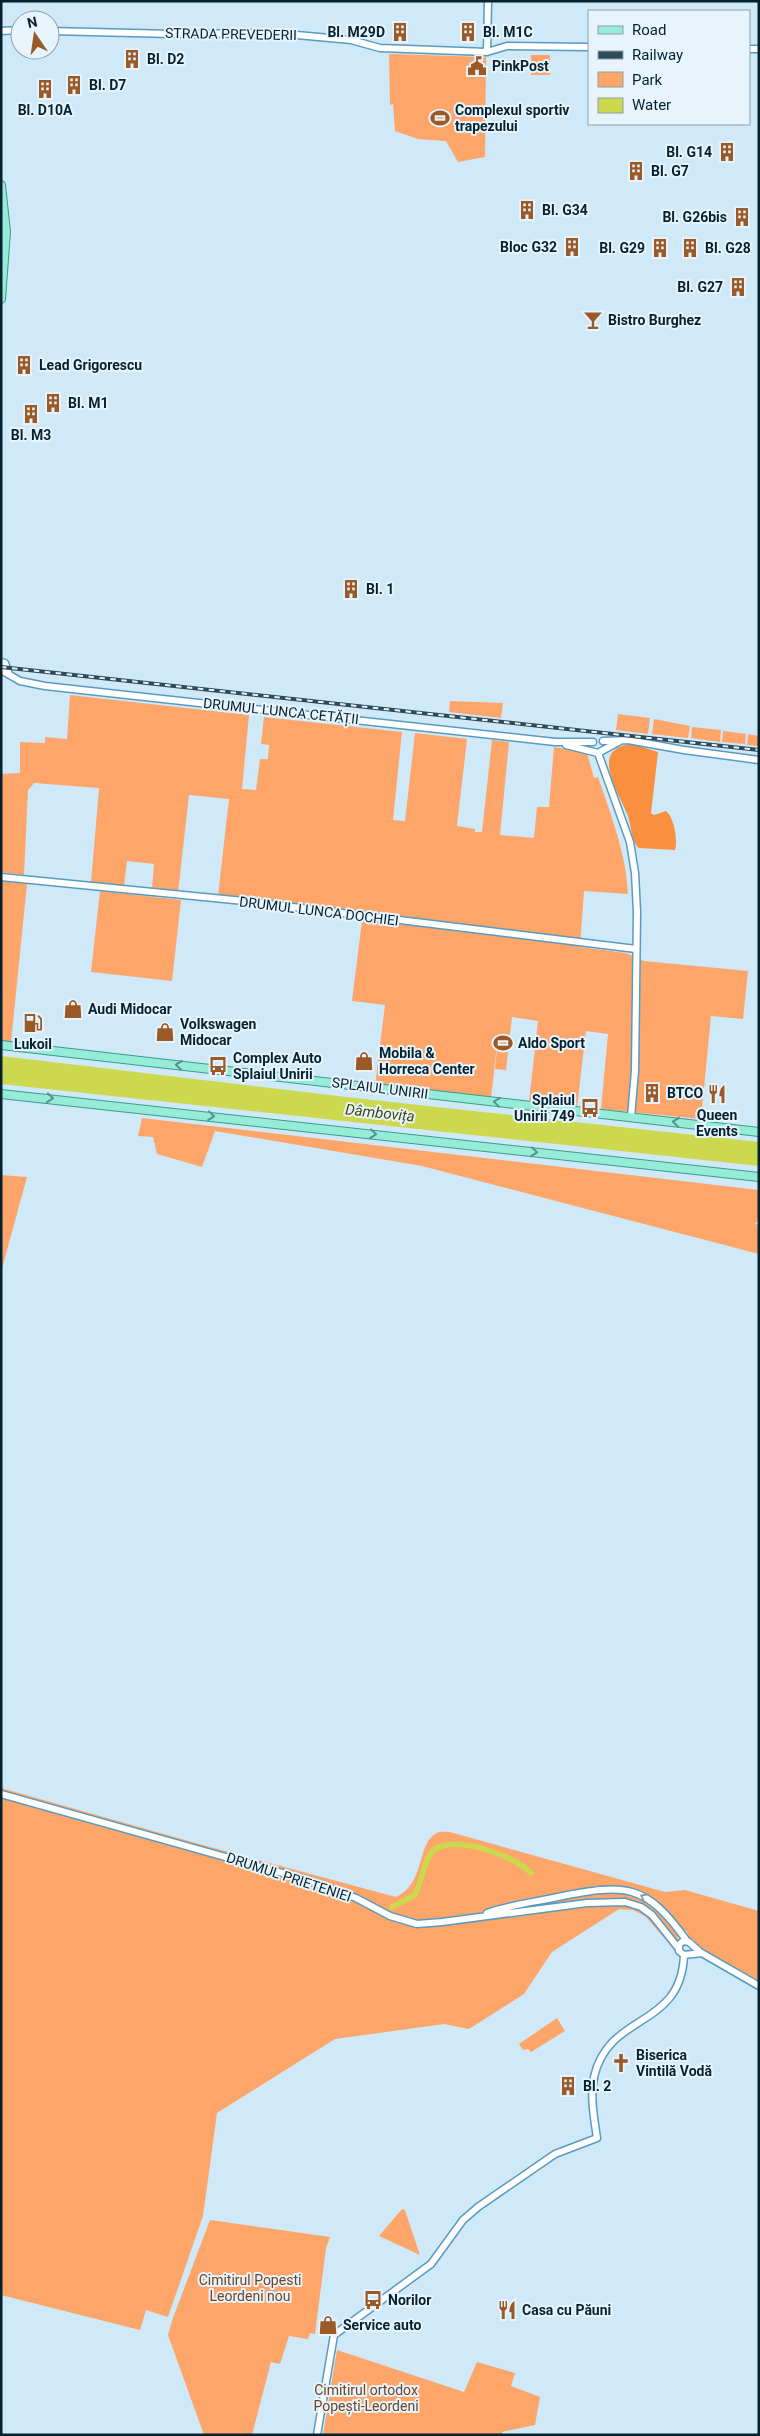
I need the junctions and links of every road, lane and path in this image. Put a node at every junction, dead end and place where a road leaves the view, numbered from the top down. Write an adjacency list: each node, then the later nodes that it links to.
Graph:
1 (488, 1): 4 (street)
2 (60, 31): 4 (street, STRADA PREVEDERII)
3 (588, 47): 4 (street, STRADA PREVEDERII)
4 (487, 52)
5 (1, 186): 6 (main road)
6 (3, 200): 7 (main road)
7 (1, 299)
8 (3, 662): 10 (street)
9 (1, 670): 10 (street, DRUMUL LUNCA CETĂȚII)
10 (9, 674): 11 (street, DRUMUL LUNCA CETĂȚII)
11 (555, 742): 12 (street, DRUMUL LUNCA CETĂȚII); 13 (street, DRUMUL LUNCA CETĂȚII)
12 (593, 742): 13 (street); 13 (street, DRUMUL LUNCA CETĂȚII)
13 (601, 749): 14 (street, DRUMUL LUNCA CETĂȚII); 16 (street)
14 (759, 760)
15 (1, 876): 16 (street, DRUMUL LUNCA DOCHIEI)
16 (636, 948): 19 (street)
17 (1, 1045): 19 (main road, SPLAIUL UNIRII, one-way to 17)
18 (1, 1094): 21 (main road, one-way to 21)
19 (631, 1118): 20 (main road, SPLAIUL UNIRII, one-way to 19)
20 (759, 1132)
21 (759, 1178)
22 (1, 1794): 23 (street, DRUMUL PRIETENIEI)
23 (469, 1919): 24 (street, one-way to 23); 26 (street, DRUMUL PRIETENIEI)
24 (687, 1941): 25 (street); 26 (street)
25 (693, 1946): 27 (street); 28 (street)
26 (679, 1949): 27 (street, DRUMUL PRIETENIEI)
27 (686, 1954): 28 (street); 30 (street)
28 (702, 1954): 29 (street)
29 (759, 1986)
30 (317, 2435)

